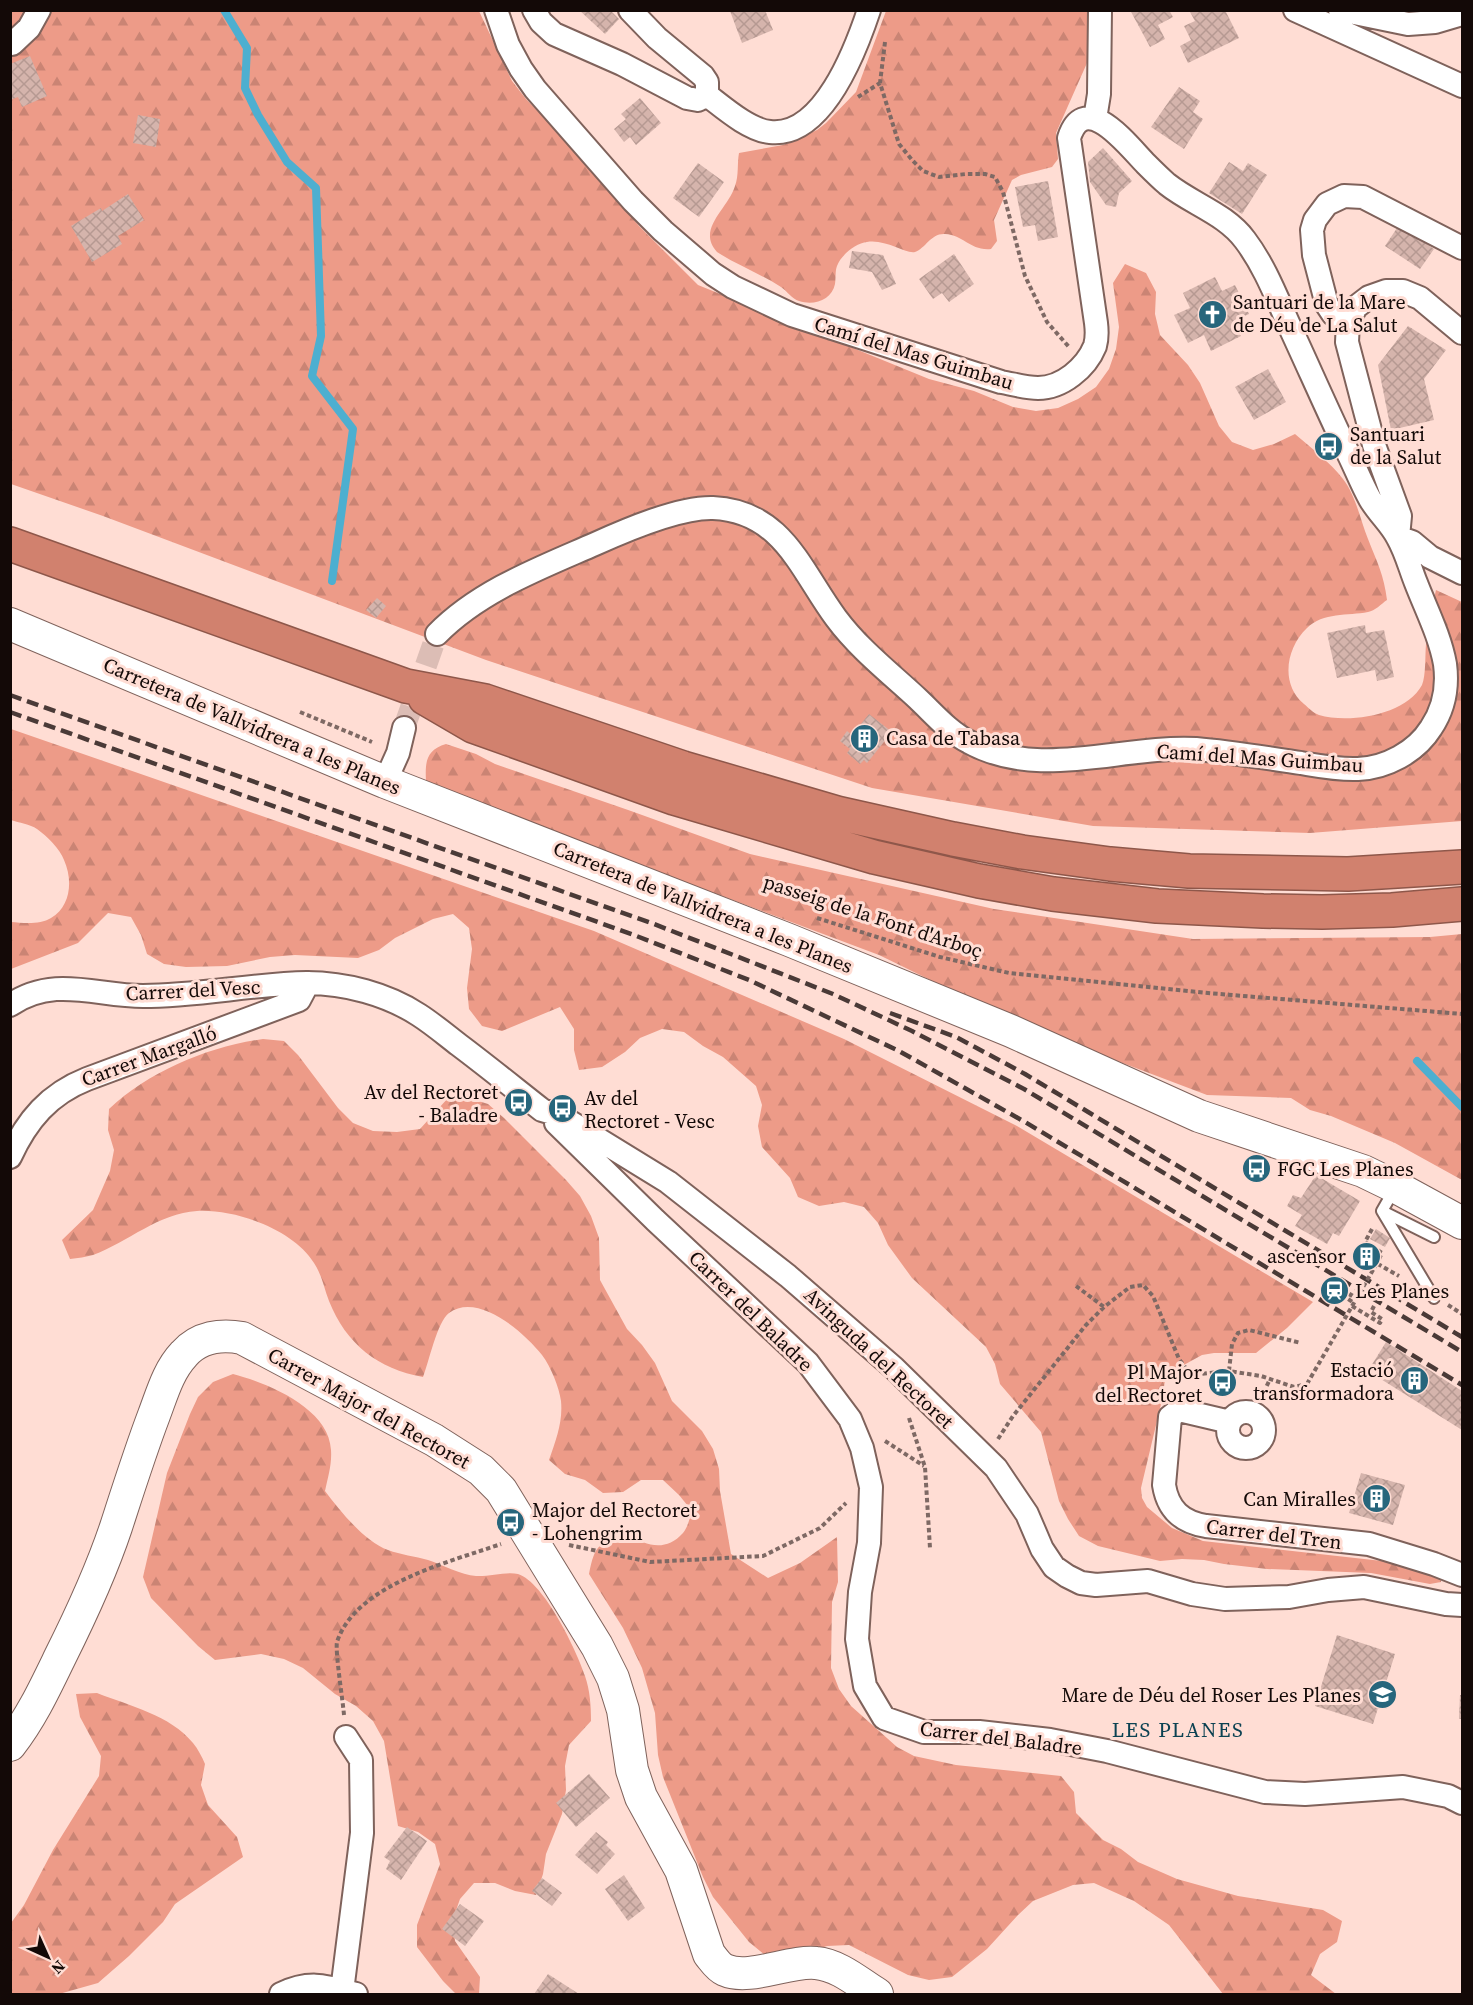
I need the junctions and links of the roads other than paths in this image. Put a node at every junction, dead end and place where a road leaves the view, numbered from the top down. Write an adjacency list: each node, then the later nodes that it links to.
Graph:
1 (39, 10): 10 (street)
2 (496, 10): 13 (street, Camí del Mas Guimbau)
3 (534, 10): 12 (street)
4 (630, 10): 12 (street)
5 (869, 10): 12 (street)
6 (1100, 10): 13 (street)
7 (1295, 10): 11 (street)
8 (1340, 10): 9 (street)
9 (1462, 15)
10 (12, 44)
11 (1462, 86)
12 (707, 95)
13 (1095, 118): 17 (street, Camí del Mas Guimbau)
14 (1462, 248): 15 (street)
15 (1348, 322): 16 (street); 17 (street)
16 (1462, 333)
17 (1398, 537): 19 (street); 21 (street, Camí del Mas Guimbau)
18 (10, 544): 24 (highway)
19 (1462, 573)
20 (10, 624): 23 (main road, Carretera de Vallvidrera a les Planes)
21 (437, 634)
22 (404, 728): 23 (street)
23 (385, 782): 31 (main road, Carretera de Vallvidrera a les Planes)
24 (678, 783): 25 (highway); 26 (highway)
25 (1462, 867)
26 (1462, 904)
27 (308, 983): 28 (street, Carrer del Vesc); 29 (street, Avinguda del Rectoret); 30 (street, Carrer Margalló)
28 (10, 1005)
29 (542, 1110): 37 (street, Avinguda del Rectoret); 40 (street, Carrer del Baladre)
30 (10, 1157)
31 (1389, 1199): 32 (main road, Carretera de Vallvidrera a les Planes); 33 (lane); 34 (lane)
32 (1462, 1223)
33 (1434, 1237)
34 (1434, 1298)
35 (1230, 1422): 35 (street); 36 (street, Carrer del Tren)
36 (1462, 1575)
37 (1462, 1605)
38 (346, 1737): 41 (street)
39 (10, 1745): 43 (main road, Carrer Major del Rectoret)
40 (1462, 1803)
41 (353, 1993): 42 (street)
42 (281, 1995)
43 (877, 1995)

